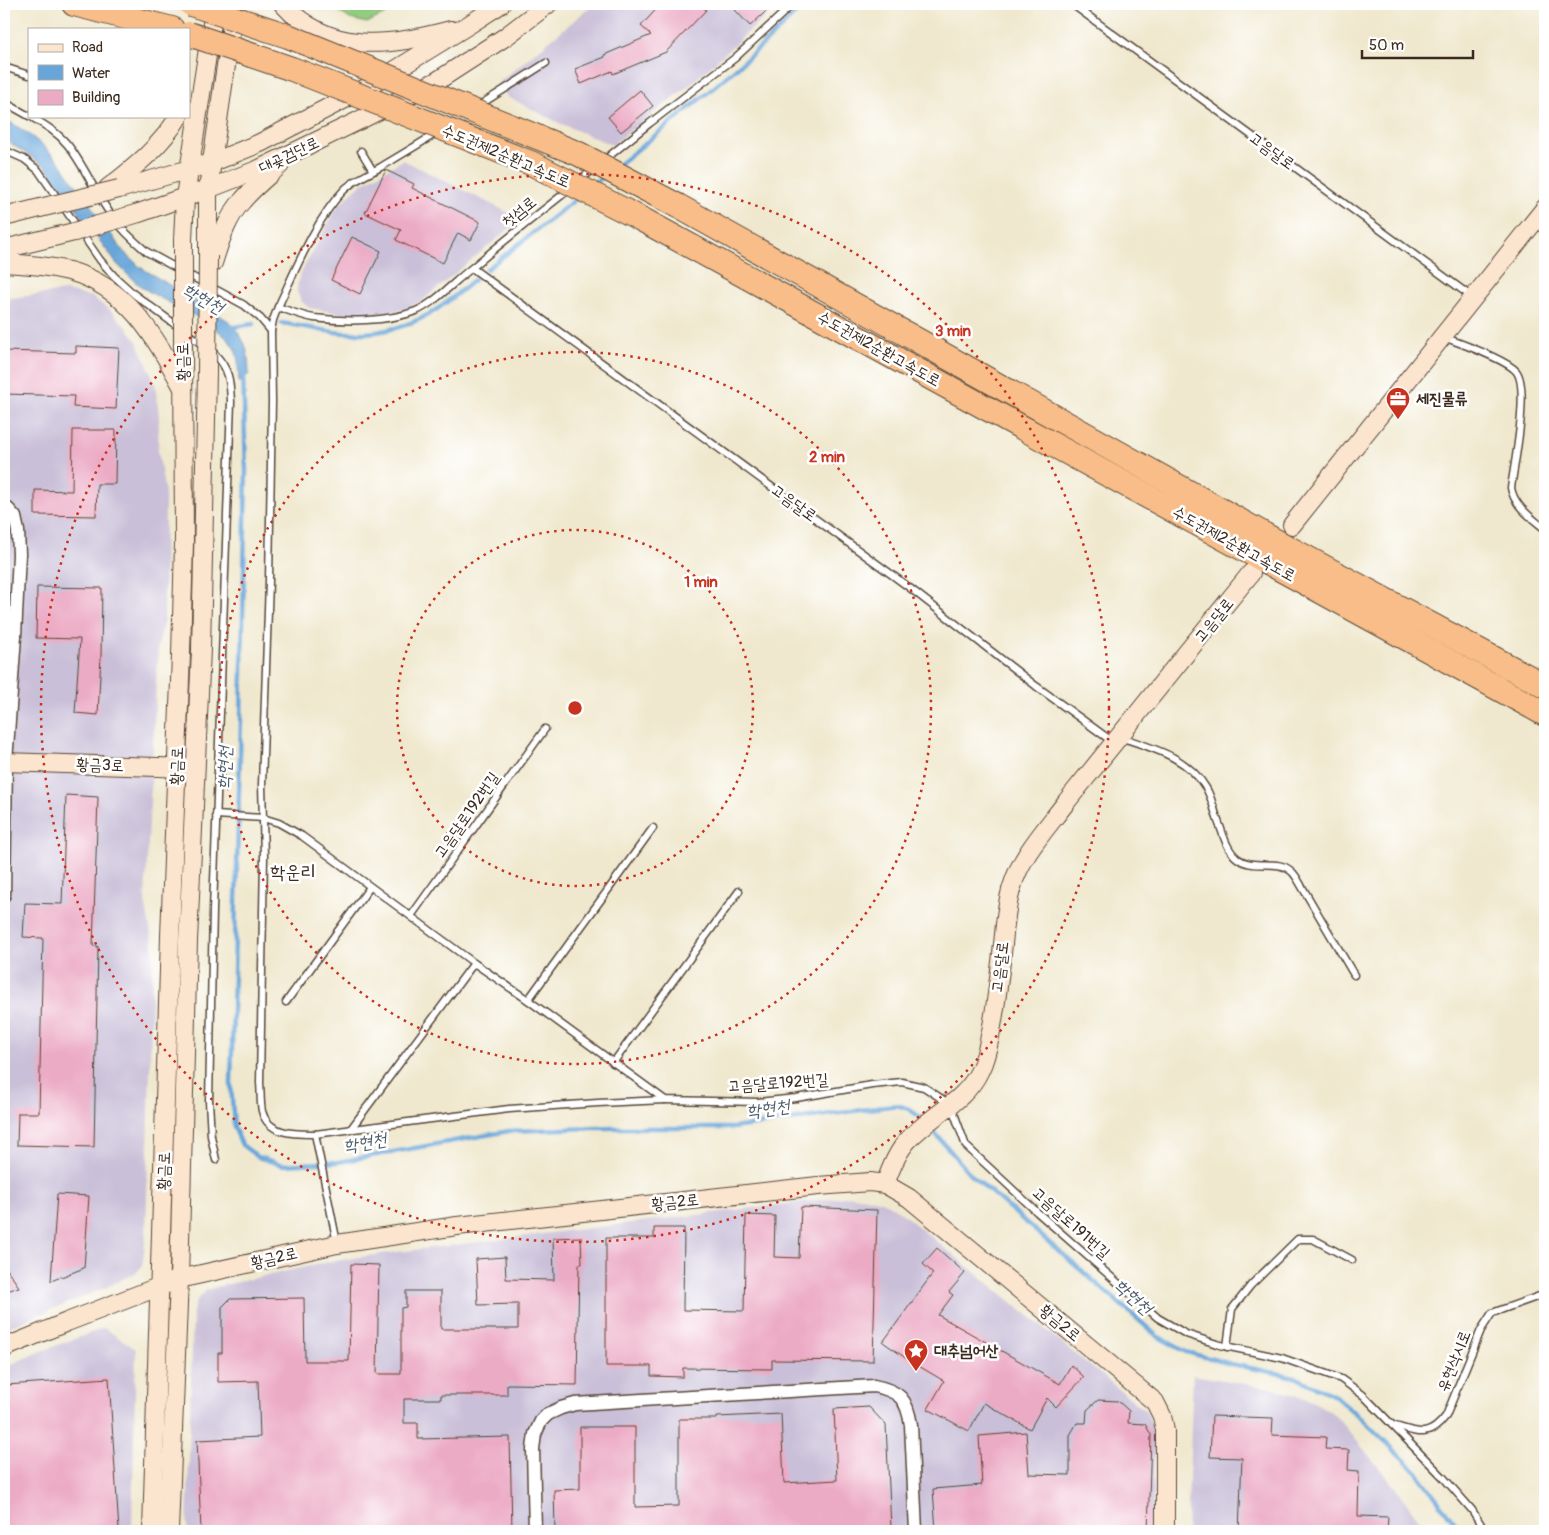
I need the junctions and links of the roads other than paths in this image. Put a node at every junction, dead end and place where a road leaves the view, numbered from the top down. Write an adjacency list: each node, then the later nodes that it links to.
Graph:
1 (74, 4): 11 (highway)
2 (191, 4): 50 (highway, 수도권제2순환고속도로, bridge)
3 (215, 4): 13 (street, 황금로)
4 (235, 4): 29 (street, 황금로)
5 (283, 4): 10 (street)
6 (501, 4): 10 (street, 대곶검단로)
7 (548, 4): 28 (street, 대곶검단로)
8 (793, 4): 40 (lane, 첫섬로)
9 (1072, 4): 41 (lane, 고음달로)
10 (470, 24): 29 (street, 대곶검단로)
11 (168, 28)
12 (190, 34): 51 (highway, 수도권제2순환고속도로, bridge)
13 (206, 60): 19 (street); 30 (street, 황금로)
14 (546, 62): 22 (lane)
15 (256, 63): 18 (lane)
16 (4, 67): 17 (lane)
17 (28, 75)
18 (318, 79)
19 (190, 96)
20 (4, 102): 21 (lane)
21 (28, 115)
22 (462, 116)
23 (33, 118): 43 (lane)
24 (177, 118): 32 (street)
25 (454, 122): 31 (lane, 고음달로192번길)
26 (4, 150): 57 (lane)
27 (360, 151): 31 (lane)
28 (296, 152): 33 (street, 대곶검단로); 38 (street)
29 (212, 163): 30 (street, 대곶검단로); 33 (street, 황금로)
30 (189, 170): 32 (street, 대곶검단로); 34 (street, 황금로)
31 (373, 172): 42 (lane, 고음달로192번길)
32 (120, 184): 36 (street, 대곶검단로, bridge)
33 (208, 189): 34 (street, 대곶검단로); 38 (street, 황금로)
34 (185, 197): 37 (street, 대곶검단로, bridge); 45 (street, 황금로, bridge)
35 (1545, 208): 41 (street)
36 (4, 217)
37 (4, 249)
38 (213, 252): 56 (street, 황금로, bridge)
39 (4, 263): 45 (street)
40 (472, 268): 42 (lane, 첫섬로); 53 (lane, 고음달로)
41 (1473, 298): 44 (street)
42 (278, 307): 43 (lane, 고음달로192번길)
43 (271, 331): 58 (lane, 고음달로192번길)
44 (1442, 336): 47 (street); 48 (lane)
45 (184, 388): 55 (street, 황금로)
46 (4, 506): 54 (street)
47 (1292, 525)
48 (1545, 529)
49 (1252, 573): 53 (street, 고음달로)
50 (1545, 686)
51 (1545, 714)
52 (545, 729): 63 (lane, 고음달로192번길)
53 (1116, 740): 65 (lane, 고음달로); 70 (street, 고음달로)
54 (5, 762): 55 (street, 황금3로); 62 (street)
55 (177, 768): 56 (street, 황금3로); 78 (street, 황금로)
56 (196, 769): 77 (street, 황금로)
57 (216, 814): 58 (lane); 73 (lane)
58 (263, 818): 60 (lane); 72 (lane, 고음달로192번길)
59 (653, 828): 66 (lane)
60 (370, 887): 63 (lane); 67 (lane)
61 (739, 891): 68 (lane)
62 (4, 895)
63 (411, 916): 64 (lane)
64 (474, 963): 66 (lane); 71 (lane)
65 (1354, 975)
66 (528, 1000): 68 (lane)
67 (286, 1002)
68 (613, 1063): 69 (lane)
69 (665, 1100): 70 (lane, 고음달로192번길); 71 (lane, 고음달로192번길)
70 (946, 1109): 74 (street, 고음달로); 80 (lane, 고음달로191번길)
71 (350, 1130): 72 (lane, 고음달로192번길)
72 (315, 1134): 75 (lane)
73 (216, 1160)
74 (885, 1184): 75 (street, 황금2로); 87 (street, 황금2로)
75 (337, 1244): 77 (street, 황금2로)
76 (1352, 1260): 80 (lane)
77 (179, 1279): 78 (street, 황금2로); 84 (street, 황금로)
78 (160, 1286): 81 (street, 황금2로); 83 (street, 황금로)
79 (1545, 1294): 82 (lane, 유현삭시로)
80 (1227, 1346): 82 (lane, 고음달로191번길)
81 (4, 1348)
82 (1392, 1425): 88 (lane, 고음달로191번길)
83 (152, 1531)
84 (169, 1531)
85 (535, 1531): 86 (street)
86 (916, 1531)
87 (1164, 1531)
88 (1485, 1531)

